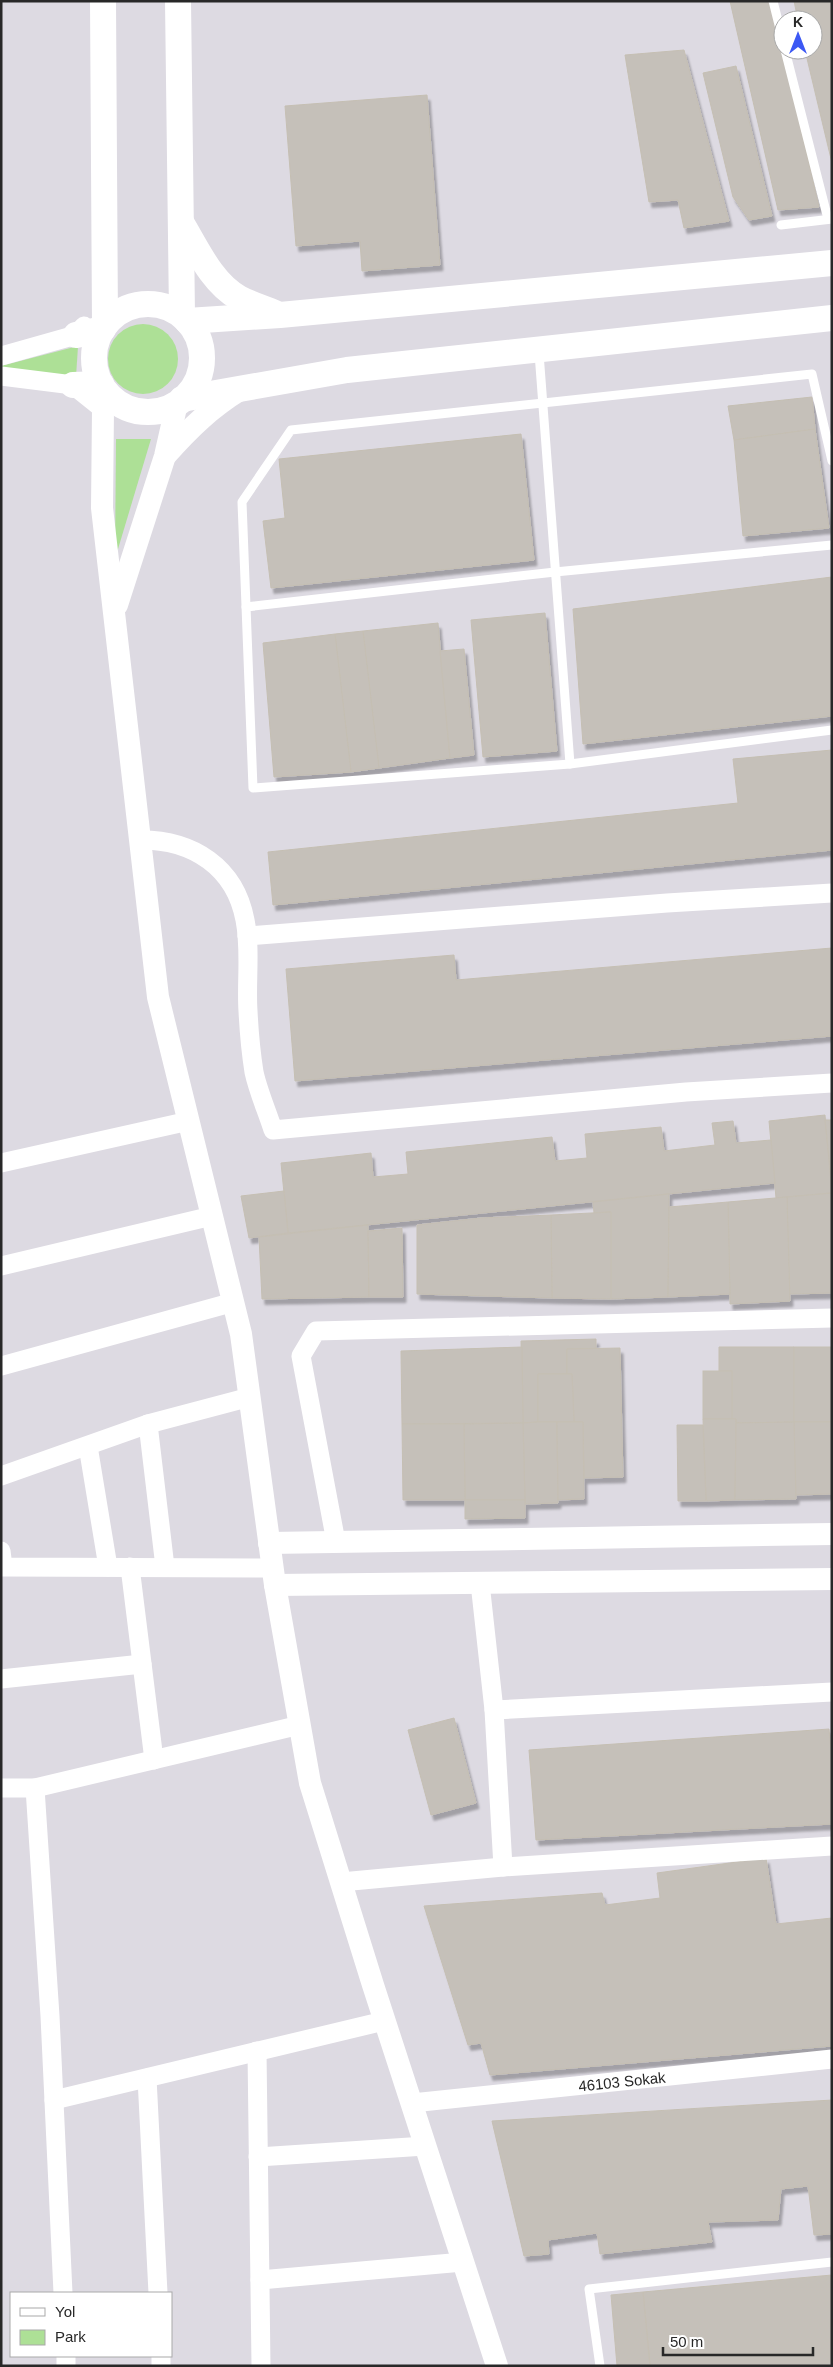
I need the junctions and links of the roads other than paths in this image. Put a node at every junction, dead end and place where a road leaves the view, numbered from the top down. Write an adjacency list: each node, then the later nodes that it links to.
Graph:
1 (102, 1): 9 (main road)
2 (178, 1): 5 (main road)
3 (788, 60): 4 (lane)
4 (830, 219): 6 (lane)
5 (181, 222): 8 (main road); 10 (main road)
6 (781, 225)
7 (832, 263): 8 (main road)
8 (280, 315): 10 (main road)
9 (104, 318): 10 (main road); 12 (main road); 18 (main road)
10 (184, 318): 19 (main road)
11 (832, 318): 13 (main road)
12 (76, 335): 14 (street)
13 (539, 350): 17 (main road); 20 (lane)
14 (1, 356)
15 (1, 376): 16 (street)
16 (73, 385): 18 (main road)
17 (243, 388): 19 (main road); 21 (street)
18 (104, 395): 19 (main road); 26 (street)
19 (180, 401): 21 (street)
20 (543, 401): 22 (lane); 24 (lane); 25 (lane)
21 (164, 456): 26 (street)
22 (832, 461)
23 (832, 545): 24 (lane)
24 (555, 572): 25 (lane); 28 (lane)
25 (246, 607): 28 (lane)
26 (116, 611): 29 (street)
27 (832, 730): 28 (lane)
28 (570, 764)
29 (141, 840): 31 (street); 33 (street)
30 (832, 893): 31 (street)
31 (247, 936): 32 (street)
32 (832, 1083)
33 (189, 1121): 34 (street); 35 (street)
34 (1, 1163)
35 (212, 1216): 36 (street); 37 (street)
36 (1, 1266)
37 (234, 1302): 39 (street); 40 (street)
38 (832, 1318): 46 (street)
39 (1, 1366)
40 (250, 1397): 41 (street); 45 (street)
41 (148, 1424): 42 (street); 50 (street)
42 (88, 1446): 43 (street); 48 (street)
43 (1, 1476)
44 (832, 1534): 46 (street)
45 (269, 1542): 46 (street); 51 (street)
46 (336, 1542)
47 (2, 1562): 48 (street)
48 (108, 1567): 49 (street)
49 (130, 1567): 50 (street); 54 (street)
50 (164, 1567): 51 (street)
51 (274, 1576): 53 (street); 58 (street)
52 (832, 1579): 53 (street)
53 (480, 1583): 57 (street)
54 (142, 1664): 55 (street); 59 (street)
55 (1, 1679)
56 (832, 1692): 57 (street)
57 (494, 1710): 63 (street)
58 (300, 1725): 59 (street); 64 (street)
59 (154, 1760): 61 (street)
60 (1, 1788): 61 (street)
61 (35, 1788): 69 (street)
62 (832, 1846): 63 (street)
63 (503, 1867): 64 (street)
64 (341, 1882): 65 (street)
65 (384, 2021): 66 (street); 70 (street)
66 (257, 2051): 68 (street); 72 (street)
67 (832, 2059): 70 (street, 46103 Sokak)
68 (148, 2078): 69 (street); 77 (street)
69 (54, 2100): 76 (street)
70 (412, 2103): 71 (street)
71 (425, 2146): 72 (street); 73 (street)
72 (258, 2157): 75 (street)
73 (463, 2262): 75 (street); 79 (street)
74 (832, 2262): 80 (lane)
75 (260, 2280): 78 (street)
76 (63, 2292)
77 (158, 2292)
78 (261, 2366)
79 (497, 2366)
80 (600, 2366)

